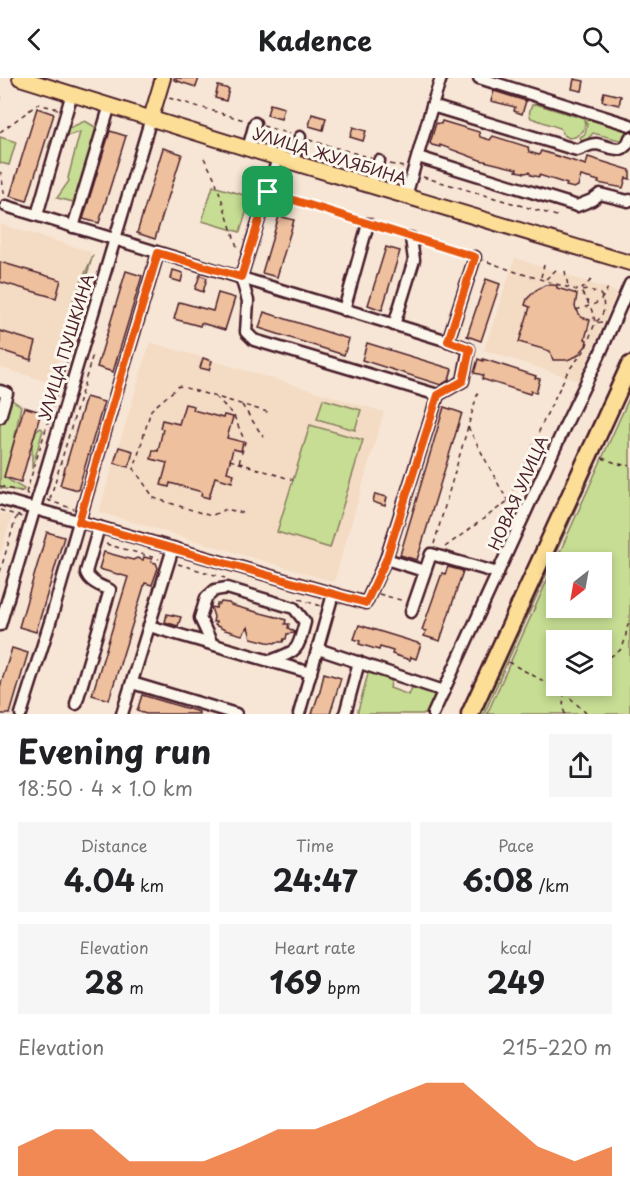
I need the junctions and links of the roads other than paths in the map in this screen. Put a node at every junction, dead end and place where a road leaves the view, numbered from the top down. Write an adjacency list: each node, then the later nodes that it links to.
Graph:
1 (20, 78): 5 (main road, УЛИЦА ЖУЛЯБИНА)
2 (163, 78): 8 (main road, УЛИЦА ПУШКИНА)
3 (441, 78): 7 (street)
4 (479, 78): 10 (street)
5 (65, 87): 6 (main road, УЛИЦА ЖУЛЯБИНА); 22 (street)
6 (110, 105): 8 (main road, УЛИЦА ЖУЛЯБИНА); 24 (street)
7 (432, 106): 12 (street); 14 (street)
8 (151, 118): 13 (main road, УЛИЦА ЖУЛЯБИНА); 26 (street, УЛИЦА ПУШКИНА)
9 (255, 123): 13 (street)
10 (630, 125)
11 (300, 137): 17 (street)
12 (630, 138)
13 (248, 149): 15 (main road, УЛИЦА ЖУЛЯБИНА)
14 (418, 157): 19 (street); 20 (street)
15 (278, 158): 17 (main road, УЛИЦА ЖУЛЯБИНА); 30 (street)
16 (379, 160): 18 (street)
17 (293, 162): 18 (main road, УЛИЦА ЖУЛЯБИНА)
18 (370, 186): 19 (main road, УЛИЦА ЖУЛЯБИНА)
19 (406, 196): 29 (main road, УЛИЦА ЖУЛЯБИНА)
20 (630, 200)
21 (6, 206): 22 (street)
22 (37, 215): 24 (street)
23 (368, 224): 32 (street)
24 (73, 226): 26 (street)
25 (411, 238): 33 (street)
26 (115, 239): 27 (street); 40 (street, УЛИЦА ПУШКИНА)
27 (158, 253): 30 (street); 41 (street)
28 (475, 257): 34 (street)
29 (630, 263)
30 (242, 273): 32 (street); 37 (street)
31 (630, 284): 46 (street, НОВАЯ УЛИЦА)
32 (344, 310): 33 (street)
33 (394, 325): 34 (street)
34 (448, 341): 37 (street)
35 (630, 365): 65 (highway)
36 (0, 391): 38 (street)
37 (438, 395): 44 (street)
38 (0, 417)
39 (0, 499): 40 (street)
40 (33, 514): 41 (street); 49 (street, УЛИЦА ПУШКИНА)
41 (79, 522): 42 (street); 59 (street)
42 (99, 527): 43 (street); 58 (street)
43 (173, 548): 47 (street); 50 (street)
44 (386, 560): 45 (street); 47 (street)
45 (423, 572): 46 (street); 48 (street)
46 (498, 573): 57 (street, НОВАЯ УЛИЦА)
47 (333, 594): 52 (street)
48 (412, 608)
49 (0, 625)
50 (149, 626): 51 (street); 56 (street)
51 (212, 644): 53 (street); 53 (street)
52 (318, 649): 54 (street); 55 (street)
53 (270, 661): 55 (street)
54 (359, 662): 57 (street); 63 (street)
55 (311, 673): 62 (street)
56 (132, 683): 60 (street); 61 (street)
57 (444, 691): 64 (street, НОВАЯ УЛИЦА)
58 (76, 704)
59 (21, 714)
60 (122, 714)
61 (236, 714)
62 (299, 714)
63 (345, 714)
64 (433, 714)
65 (470, 714)

